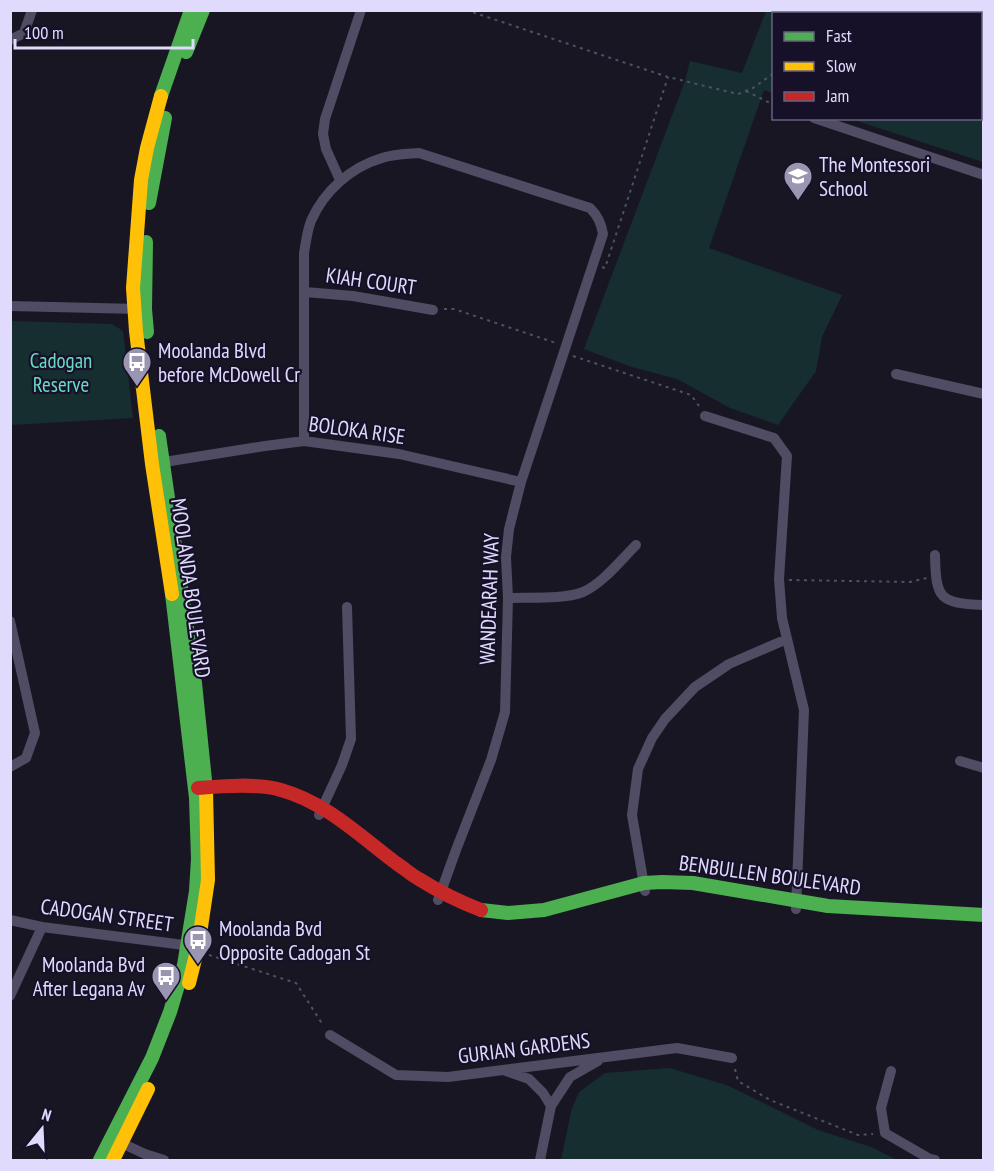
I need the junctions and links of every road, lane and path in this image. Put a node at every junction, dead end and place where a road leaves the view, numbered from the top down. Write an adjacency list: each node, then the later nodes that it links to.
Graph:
1 (33, 10): 6 (street)
2 (191, 10): 17 (street, MOOLANDA BOULEVARD)
3 (203, 10): 17 (street, MOOLANDA BOULEVARD)
4 (361, 10): 13 (street)
5 (466, 10): 8 (path)
6 (10, 40)
7 (772, 74): 9 (path)
8 (668, 77): 9 (path); 14 (path)
9 (746, 91): 10 (path)
10 (772, 104)
11 (820, 120): 12 (street)
12 (984, 176)
13 (340, 180): 14 (street, WANDEARAH WAY); 15 (street, WANDEARAH WAY)
14 (594, 264): 19 (street, WANDEARAH WAY)
15 (305, 292): 18 (street, KIAH COURT); 23 (street, WANDEARAH WAY)
16 (10, 306): 17 (street)
17 (140, 309): 24 (street, MOOLANDA BOULEVARD)
18 (432, 310): 19 (path)
19 (564, 349): 22 (path); 25 (street, WANDEARAH WAY)
20 (896, 374): 21 (street)
21 (984, 394)
22 (705, 416): 29 (street)
23 (304, 441): 24 (street, BOLOKA RISE); 25 (street, BOLOKA RISE)
24 (158, 463): 38 (street, MOOLANDA BOULEVARD)
25 (520, 482): 30 (street, WANDEARAH WAY)
26 (636, 545): 30 (street)
27 (935, 555): 28 (street)
28 (936, 576): 29 (path); 31 (street)
29 (779, 579): 34 (street)
30 (508, 598): 41 (street, WANDEARAH WAY)
31 (984, 605)
32 (348, 608): 39 (street)
33 (10, 621): 36 (street)
34 (787, 639): 40 (street); 42 (street)
35 (960, 761): 37 (street)
36 (10, 767)
37 (984, 768)
38 (201, 792): 39 (street, BENBULLEN BOULEVARD); 47 (street, MOOLANDA BOULEVARD)
39 (321, 812): 41 (street, BENBULLEN BOULEVARD)
40 (644, 887): 41 (street, BENBULLEN BOULEVARD); 42 (street, BENBULLEN BOULEVARD)
41 (440, 896)
42 (796, 905): 43 (street, BENBULLEN BOULEVARD); 45 (street, BENBULLEN BOULEVARD)
43 (984, 915)
44 (10, 920): 46 (street, CADOGAN STREET)
45 (984, 923)
46 (42, 927): 47 (street, CADOGAN STREET); 48 (street)
47 (197, 949): 49 (path); 56 (street, MOOLANDA BOULEVARD)
48 (10, 996)
49 (330, 1035): 52 (street, GURIAN GARDENS)
50 (603, 1058): 51 (street, GURIAN GARDENS); 52 (street, GURIAN GARDENS); 54 (street)
51 (732, 1058): 55 (path)
52 (502, 1070): 54 (street)
53 (891, 1071): 55 (street)
54 (551, 1106): 60 (street)
55 (885, 1133): 61 (street)
56 (116, 1140): 57 (street, MOOLANDA BOULEVARD); 58 (street, MOOLANDA BOULEVARD); 59 (street)
57 (100, 1161)
58 (113, 1161)
59 (164, 1161)
60 (540, 1161)
61 (935, 1161)

